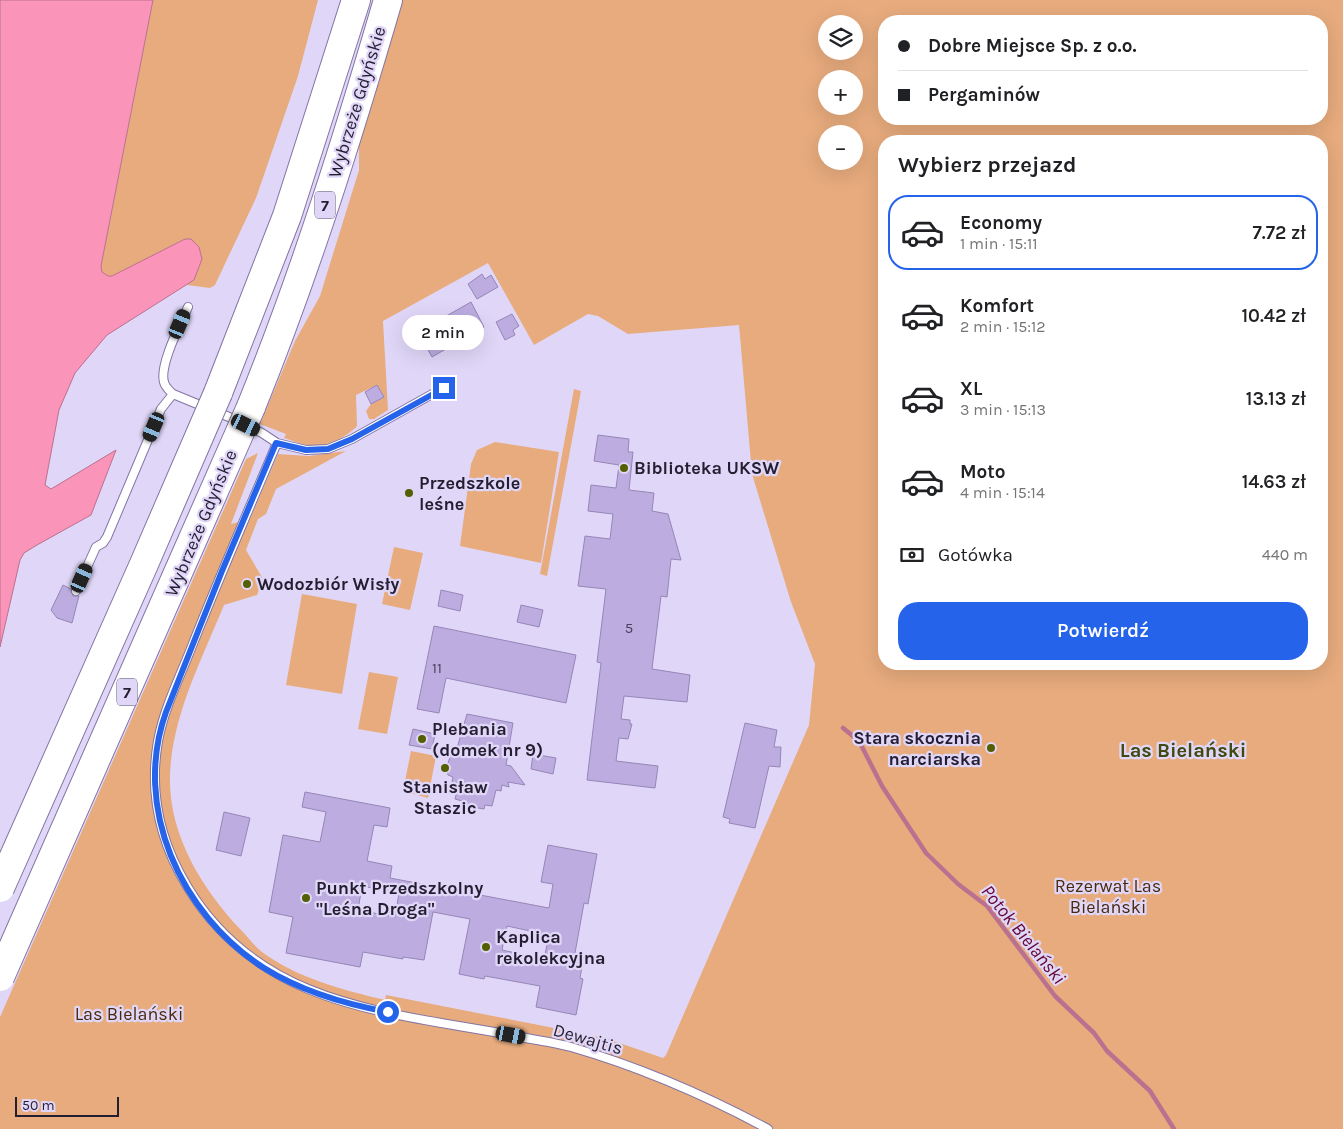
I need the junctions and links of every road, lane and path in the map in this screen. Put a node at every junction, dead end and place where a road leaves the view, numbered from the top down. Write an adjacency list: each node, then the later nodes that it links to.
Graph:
1 (356, 0): 8 (highway, Wybrzeże Gdyńskie / 7, bridge)
2 (388, 0): 9 (highway, Wybrzeże Gdyńskie / 7, bridge)
3 (188, 307): 5 (lane)
4 (444, 388): 6 (lane)
5 (173, 394): 6 (lane); 7 (lane)
6 (276, 443): 10 (lane, Dewajtis)
7 (76, 591)
8 (0, 888)
9 (0, 977)
10 (768, 1129)

